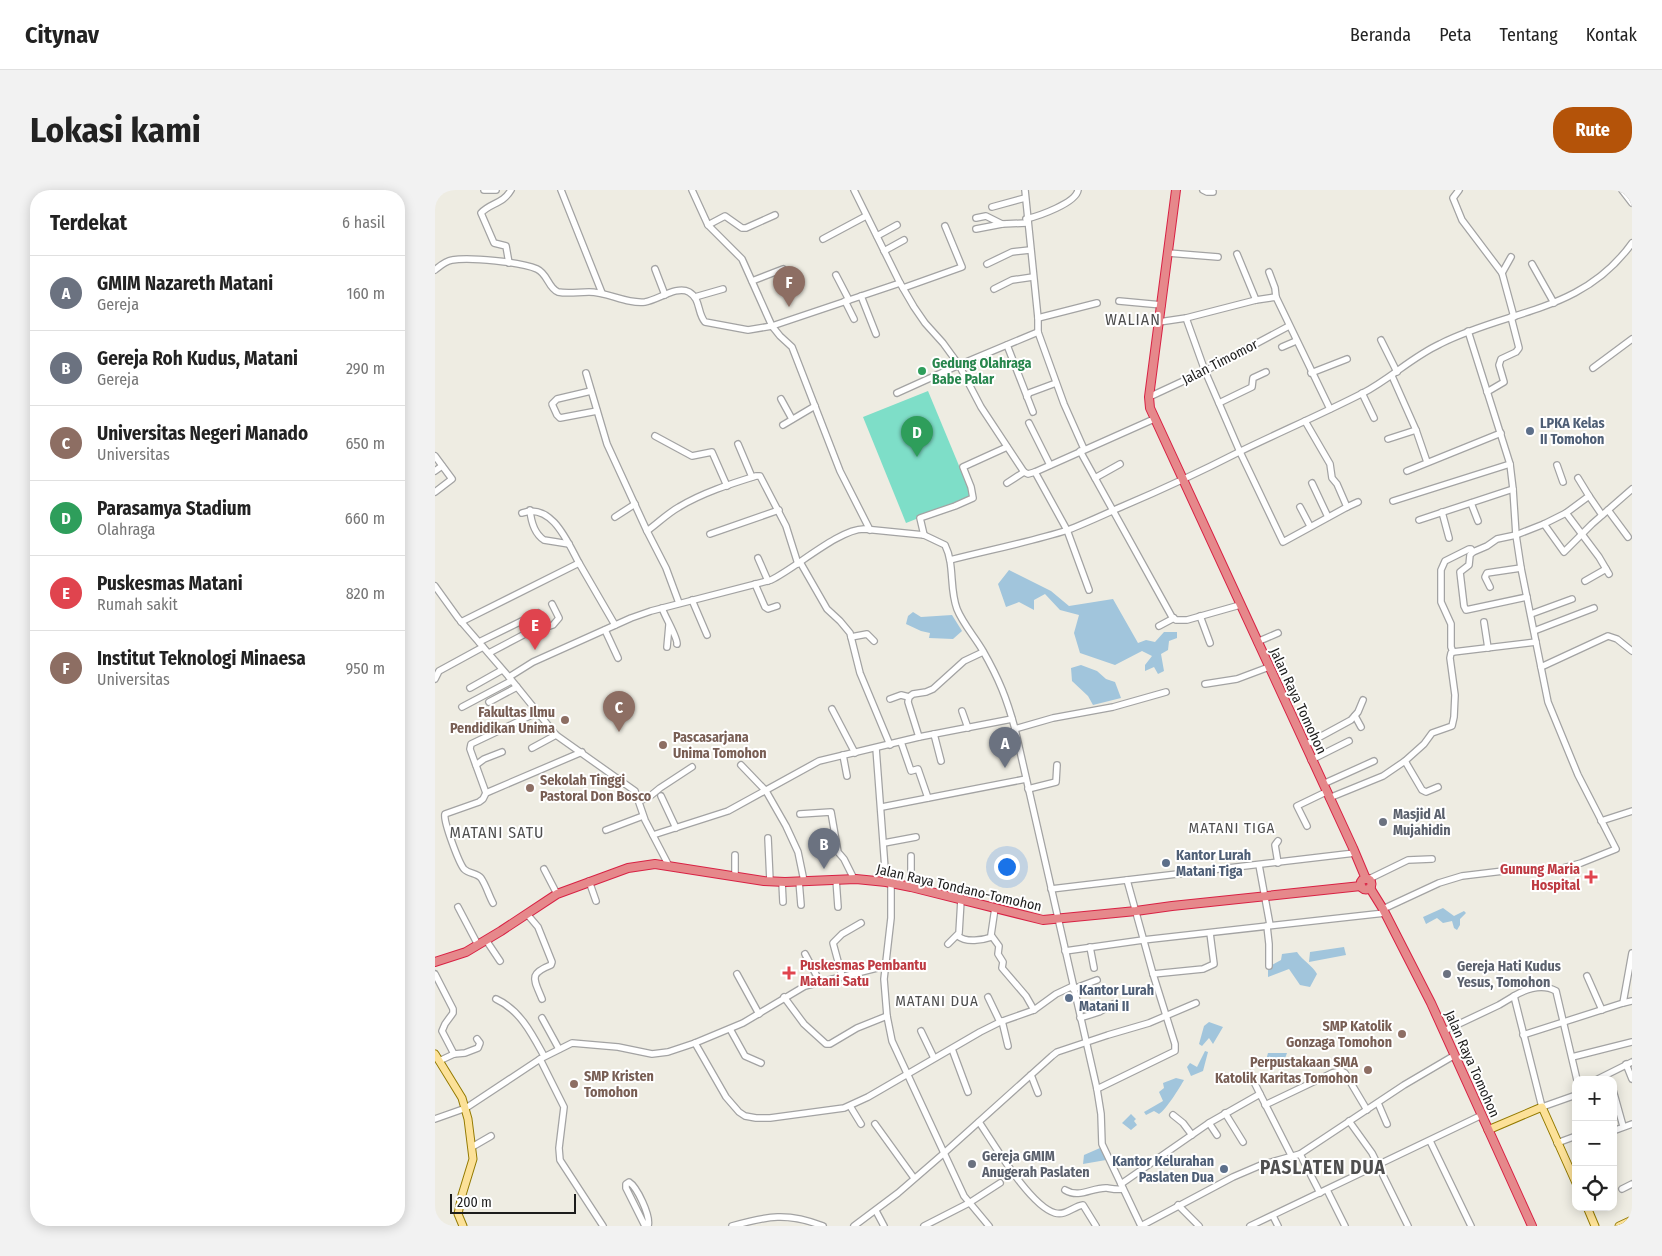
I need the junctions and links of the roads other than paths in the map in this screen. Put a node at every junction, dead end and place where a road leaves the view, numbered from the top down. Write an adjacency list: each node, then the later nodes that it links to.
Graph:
1 (484, 190): 2 (street)
2 (496, 190)
3 (511, 190): 36 (street)
4 (561, 190): 50 (street)
5 (692, 190): 23 (street)
6 (854, 190): 18 (street)
7 (1025, 190): 14 (street)
8 (1078, 190): 20 (street)
9 (1176, 190): 32 (highway)
10 (1203, 190): 13 (street)
11 (1459, 190): 43 (street)
12 (1622, 190): 15 (street)
13 (1213, 192)
14 (1025, 198): 16 (street); 20 (street)
15 (1632, 203)
16 (992, 207)
17 (775, 215): 23 (street)
18 (867, 216): 26 (street); 27 (street)
19 (976, 218): 22 (street)
20 (1027, 221): 22 (street); 30 (street)
21 (897, 224): 26 (street)
22 (1002, 224): 25 (street)
23 (708, 225): 46 (street)
24 (945, 226): 47 (street)
25 (976, 229)
26 (877, 236): 31 (street)
27 (823, 239)
28 (904, 240): 31 (street)
29 (1632, 243): 59 (street)
30 (1030, 250): 37 (street); 45 (street)
31 (884, 251): 47 (street)
32 (1168, 253): 34 (street); 60 (highway)
33 (1237, 254): 56 (street)
34 (1218, 257)
35 (1511, 257): 43 (street)
36 (509, 263): 41 (street); 50 (street)
37 (987, 264)
38 (1532, 264): 59 (street)
39 (655, 269): 51 (street)
40 (783, 269): 46 (street)
41 (435, 270)
42 (1269, 272): 54 (street)
43 (1501, 273): 61 (street)
44 (836, 275): 55 (street)
45 (1033, 277): 49 (street); 62 (street)
46 (752, 281): 66 (street)
47 (902, 286): 52 (street); 77 (street)
48 (723, 289): 53 (street)
49 (994, 289)
50 (603, 293): 51 (street)
51 (665, 296): 53 (street)
52 (861, 296): 55 (street); 70 (street)
53 (695, 297): 66 (street)
54 (1276, 297): 56 (street); 67 (street)
55 (847, 300): 64 (street); 66 (street)
56 (1256, 300): 63 (street)
57 (1119, 301): 60 (street)
58 (1097, 303): 62 (street)
59 (1553, 303): 61 (street)
60 (1161, 305): 65 (highway)
61 (1513, 317): 68 (street); 86 (street)
62 (1037, 318): 69 (street)
63 (1186, 318): 65 (street); 79 (street)
64 (854, 319)
65 (1159, 322): 90 (highway)
66 (772, 326): 93 (street)
67 (1289, 326): 73 (street); 79 (street, Jalan Timomor)
68 (1468, 331): 83 (street); 86 (street)
69 (1038, 332): 74 (street); 84 (street)
70 (876, 334)
71 (1632, 339): 78 (street)
72 (1381, 340): 83 (street)
73 (1296, 341): 75 (street); 82 (street)
74 (1007, 345): 77 (street); 89 (street)
75 (1282, 347)
76 (1347, 359): 82 (street)
77 (959, 365): 87 (street); 108 (street)
78 (1593, 368)
79 (1205, 371): 90 (street, Jalan Timomor); 92 (street)
80 (1266, 372): 92 (street)
81 (586, 373): 85 (street)
82 (1311, 373): 94 (street)
83 (1395, 374): 88 (street); 103 (street)
84 (1056, 383): 89 (street); 109 (street)
85 (591, 391): 95 (street); 95 (street)
86 (1487, 392): 104 (street)
87 (897, 393)
88 (1362, 393): 94 (street); 97 (street)
89 (1027, 397): 96 (street)
90 (1149, 397): 98 (highway, Jalan Raya Tomohon)
91 (781, 399): 99 (street)
92 (1219, 403): 110 (street)
93 (815, 406): 99 (street); 155 (street)
94 (1329, 409): 100 (street)
95 (597, 410): 137 (street)
96 (1033, 412)
97 (1374, 418)
98 (1154, 419): 109 (street); 125 (highway, Jalan Raya Tomohon)
99 (792, 420): 102 (street)
100 (1305, 421): 110 (street); 139 (street)
101 (1029, 423): 115 (street)
102 (783, 425)
103 (1416, 430): 106 (street); 112 (street)
104 (1501, 433): 112 (street); 114 (street)
105 (655, 436): 129 (street)
106 (1388, 439)
107 (738, 444): 122 (street)
108 (1007, 447): 120 (street); 159 (street)
109 (1082, 450): 115 (street); 123 (street)
110 (1240, 452): 125 (street); 153 (street)
111 (435, 456): 117 (street)
112 (1427, 462): 119 (street)
113 (1120, 464): 123 (street)
114 (1510, 464): 130 (street); 134 (street)
115 (1050, 465): 121 (street)
116 (1557, 465): 126 (street)
117 (442, 466): 118 (street); 132 (street)
118 (435, 471)
119 (1407, 471)
120 (1024, 472): 121 (street); 127 (street)
121 (1035, 472): 156 (street)
122 (751, 478): 129 (street); 141 (street)
123 (1095, 478): 143 (street)
124 (1578, 478): 133 (street)
125 (1183, 480): 143 (street); 182 (highway, Jalan Raya Tomohon)
126 (1563, 482)
127 (1007, 483)
128 (1312, 483): 149 (street)
129 (727, 486): 154 (street)
130 (1513, 489): 136 (street); 160 (street)
131 (1632, 489): 142 (street)
132 (435, 492)
133 (1589, 496): 146 (street); 147 (street)
134 (1393, 501)
135 (1358, 502): 139 (street)
136 (1471, 503): 144 (street); 151 (street)
137 (635, 504): 148 (street); 154 (street)
138 (1301, 507): 153 (street)
139 (1347, 508): 149 (street)
140 (530, 510): 145 (street); 163 (street); 163 (street)
141 (779, 510): 157 (street); 168 (street)
142 (1608, 510): 147 (street); 161 (street)
143 (1113, 511): 156 (street); 188 (street)
144 (1442, 512): 150 (street); 162 (street)
145 (522, 513)
146 (1566, 513): 152 (street); 158 (street)
147 (1602, 515): 158 (street)
148 (615, 517)
149 (1328, 517): 153 (street)
150 (1419, 520)
151 (1478, 522)
152 (1544, 524): 158 (street); 160 (street)
153 (1310, 526)
154 (647, 530): 180 (street)
155 (870, 530): 159 (street); 168 (street)
156 (1067, 530): 166 (street); 175 (street)
157 (710, 534)
158 (1581, 534): 171 (street)
159 (924, 535): 166 (street)
160 (1516, 535): 164 (street); 169 (street)
161 (1628, 537)
162 (1449, 538)
163 (569, 544): 167 (street)
164 (1473, 552): 176 (street); 210 (street)
165 (757, 558): 170 (street)
166 (950, 560): 209 (street)
167 (579, 563): 189 (street); 191 (street)
168 (799, 563): 170 (street); 198 (street)
169 (1521, 568): 174 (street); 176 (street)
170 (768, 581): 172 (street)
171 (1585, 581)
172 (755, 584): 178 (street); 181 (street)
173 (435, 586): 189 (street)
174 (1490, 588)
175 (1089, 590)
176 (1527, 597): 186 (street)
177 (1572, 598): 186 (street)
178 (692, 600): 180 (street); 197 (street)
179 (552, 604): 211 (street)
180 (679, 604): 183 (street)
181 (777, 606)
182 (1240, 606): 187 (street); 201 (highway, Jalan Raya Tomohon)
183 (662, 608): 191 (street); 192 (street)
184 (1594, 608): 195 (street)
185 (538, 613): 200 (street)
186 (1531, 614): 195 (street)
187 (1200, 616): 188 (street); 203 (street)
188 (1174, 618): 193 (street)
189 (461, 622): 200 (street)
190 (1484, 622): 207 (street)
191 (615, 625): 194 (street)
192 (669, 625): 204 (street); 206 (street)
193 (1159, 626)
194 (605, 630): 212 (street); 217 (street)
195 (1534, 631): 202 (street)
196 (1278, 633): 201 (street)
197 (707, 635)
198 (851, 637): 199 (street); 240 (street)
199 (874, 641)
200 (479, 642): 205 (street)
201 (1257, 642): 213 (highway, Jalan Raya Tomohon)
202 (1536, 642): 207 (street); 214 (street)
203 (1210, 643)
204 (677, 644)
205 (483, 647): 211 (street); 216 (street)
206 (667, 647)
207 (1488, 648): 210 (street)
208 (1632, 651): 214 (street)
209 (983, 652): 222 (street); 231 (street)
210 (1453, 652): 251 (street)
211 (489, 653): 215 (street)
212 (618, 658)
213 (1269, 667): 218 (street); 241 (highway, Jalan Raya Tomohon)
214 (1541, 667): 271 (street)
215 (502, 670): 217 (street); 220 (street)
216 (435, 679)
217 (510, 679): 219 (street); 226 (street)
218 (1205, 684)
219 (517, 687): 225 (street); 229 (street)
220 (470, 688)
221 (1166, 692): 234 (street)
222 (909, 697): 223 (street); 237 (street)
223 (890, 699)
224 (1363, 700): 230 (street)
225 (489, 702)
226 (462, 706)
227 (832, 709): 246 (street)
228 (962, 711): 233 (street)
229 (538, 712): 236 (street); 252 (street)
230 (1355, 716): 232 (street); 241 (street)
231 (1012, 719): 233 (street); 234 (street)
232 (1361, 727)
233 (968, 728): 235 (street)
234 (1015, 729): 257 (street)
235 (934, 734): 237 (street); 249 (street)
236 (556, 735): 242 (street); 245 (street)
237 (919, 737): 239 (street)
238 (1349, 741): 248 (street)
239 (901, 742): 240 (street); 265 (street)
240 (890, 745): 243 (street)
241 (1305, 745): 248 (highway, Jalan Raya Tomohon)
242 (532, 748)
243 (876, 748): 246 (street); 267 (street)
244 (502, 752): 252 (street)
245 (582, 752): 262 (street); 266 (street)
246 (855, 753): 247 (street)
247 (843, 756): 256 (street); 261 (street)
248 (1311, 760): 258 (highway, Jalan Raya Tomohon)
249 (941, 761)
250 (1374, 761): 258 (street)
251 (1405, 761): 259 (street); 263 (street)
252 (476, 765): 262 (street)
253 (741, 765): 261 (street)
254 (1057, 765): 260 (street)
255 (692, 767): 266 (street)
256 (847, 776)
257 (1026, 780): 260 (street); 265 (street)
258 (1323, 784): 263 (highway, Jalan Raya Tomohon)
259 (1438, 787)
260 (1028, 789): 299 (street)
261 (766, 791): 273 (street); 294 (street)
262 (486, 793): 305 (street)
263 (1327, 795): 272 (street); 280 (highway, Jalan Raya Tomohon)
264 (661, 796): 273 (street)
265 (928, 798): 267 (street)
266 (639, 801): 270 (street)
267 (882, 807): 279 (street)
268 (1632, 811): 271 (street)
269 (800, 814): 290 (street)
270 (643, 816): 274 (street); 275 (street)
271 (1601, 821): 310 (street)
272 (1307, 826)
273 (676, 828): 275 (street)
274 (606, 830)
275 (653, 835): 286 (street)
276 (917, 837): 279 (street)
277 (768, 838): 293 (street)
278 (1278, 841): 284 (street)
279 (884, 843): 297 (street)
280 (1355, 853): 284 (street); 295 (highway, Jalan Raya Tomohon)
281 (735, 855): 288 (street)
282 (911, 856): 298 (street)
283 (1433, 859): 295 (street)
284 (1278, 863): 285 (street)
285 (1259, 865): 291 (street); 301 (street)
286 (669, 866): 288 (highway, Jalan Raya Tondano-Tomohon); 292 (highway, Jalan Raya Tondano-Tomohon)
287 (544, 869): 300 (street)
288 (735, 875): 293 (highway, Jalan Raya Tondano-Tomohon)
289 (835, 879): 290 (highway, Jalan Raya Tondano-Tomohon); 294 (highway, Jalan Raya Tondano-Tomohon); 307 (street)
290 (853, 879): 297 (highway, Jalan Raya Tondano-Tomohon)
291 (1127, 880): 299 (street); 311 (street)
292 (589, 881): 300 (highway, Jalan Raya Tondano-Tomohon); 303 (street)
293 (770, 881): 296 (highway, Jalan Raya Tondano-Tomohon)
294 (801, 881): 296 (highway, Jalan Raya Tondano-Tomohon); 306 (street)
295 (1365, 881): 301 (highway, Jalan Raya Tondano-Tomohon); 310 (highway, Jalan Raya Tomohon)
296 (782, 882): 304 (street)
297 (889, 883): 298 (highway, Jalan Raya Tondano-Tomohon); 329 (street)
298 (911, 887): 302 (highway, Jalan Raya Tondano-Tomohon)
299 (1051, 889): 313 (street)
300 (557, 894): 312 (highway, Jalan Raya Tondano-Tomohon)
301 (1266, 896): 311 (highway, Jalan Raya Tondano-Tomohon); 315 (street)
302 (961, 900): 309 (highway, Jalan Raya Tondano-Tomohon); 317 (street)
303 (596, 901)
304 (783, 902)
305 (493, 904)
306 (801, 905)
307 (838, 906)
308 (457, 907): 322 (street)
309 (995, 908): 313 (highway, Jalan Raya Tondano-Tomohon); 318 (street)
310 (1384, 911): 315 (street); 360 (highway, Jalan Raya Tomohon)
311 (1136, 912): 313 (highway, Jalan Raya Tondano-Tomohon); 320 (street)
312 (527, 914): 319 (highway, Jalan Raya Tondano-Tomohon); 344 (street)
313 (1059, 920): 324 (street)
314 (861, 923): 335 (street)
315 (1269, 926): 316 (street); 330 (street)
316 (1210, 933): 320 (street); 334 (street)
317 (958, 936): 318 (street); 321 (street)
318 (992, 936): 349 (street)
319 (486, 940): 322 (highway, Jalan Raya Tondano-Tomohon); 327 (street)
320 (1143, 940): 323 (street); 334 (street)
321 (948, 944)
322 (478, 945): 328 (highway, Jalan Raya Tondano-Tomohon)
323 (1090, 947): 324 (street); 331 (street)
324 (1065, 951): 339 (street)
325 (1632, 953): 346 (street)
326 (805, 954): 338 (street)
327 (500, 961)
328 (435, 962)
329 (885, 966): 335 (street); 352 (street)
330 (1269, 966)
331 (1094, 968)
332 (435, 974): 369 (street)
333 (737, 974): 351 (street)
334 (1153, 974): 353 (street)
335 (842, 976): 338 (street)
336 (1587, 976): 350 (street)
337 (1097, 980): 339 (street)
338 (820, 982): 341 (street)
339 (1073, 988): 349 (street); 355 (street)
340 (1513, 996): 357 (street); 360 (street); 361 (street)
341 (784, 997): 351 (street); 352 (street)
342 (987, 997): 356 (street)
343 (496, 999): 371 (street)
344 (542, 999)
345 (1632, 1001): 346 (street)
346 (1623, 1002): 350 (street)
347 (1196, 1003): 353 (street)
348 (1113, 1004): 355 (street)
349 (1034, 1010): 356 (street)
350 (1602, 1010): 357 (street)
351 (759, 1014): 358 (street)
352 (887, 1016): 379 (street)
353 (1166, 1016): 363 (street); 387 (street)
354 (542, 1018): 367 (street)
355 (1080, 1018): 363 (street)
356 (1001, 1021): 366 (street); 368 (street)
357 (1564, 1023): 361 (street); 372 (street)
358 (730, 1029): 365 (street); 375 (street)
359 (921, 1031): 374 (street)
360 (1444, 1031): 370 (highway, Jalan Raya Tomohon)
361 (1523, 1035): 396 (street)
362 (477, 1039): 369 (street)
363 (1087, 1042): 380 (street); 387 (street)
364 (1632, 1042): 372 (street)
365 (695, 1043): 367 (street); 395 (street)
366 (1008, 1046)
367 (559, 1049): 371 (street)
368 (952, 1049): 374 (street); 388 (street)
369 (454, 1054): 373 (street)
370 (1455, 1055): 385 (street); 401 (highway, Jalan Raya Tomohon)
371 (542, 1057): 397 (street); 443 (street)
372 (1572, 1057): 381 (street)
373 (437, 1058): 397 (main road)
374 (934, 1058): 379 (street)
375 (761, 1063)
376 (1629, 1063): 377 (street); 384 (street)
377 (1607, 1073): 382 (street); 383 (street)
378 (1251, 1074): 390 (street)
379 (907, 1075): 395 (street); 421 (street)
380 (1031, 1075): 389 (street); 404 (street)
381 (1576, 1076)
382 (1602, 1076)
383 (1608, 1076)
384 (1632, 1079)
385 (1410, 1081): 386 (street); 392 (street)
386 (1413, 1088)
387 (1097, 1089): 429 (street)
388 (968, 1092)
389 (1038, 1093)
390 (1260, 1094): 394 (street); 399 (street)
391 (1572, 1096): 396 (street)
392 (1378, 1103): 398 (street); 408 (street)
393 (1617, 1104): 410 (street)
394 (1265, 1105): 398 (street); 423 (street)
395 (850, 1106): 406 (street)
396 (1542, 1107): 412 (main road); 419 (main road)
397 (466, 1108): 402 (street); 420 (main road)
398 (1367, 1110): 403 (street)
399 (1225, 1113): 405 (street); 418 (street)
400 (1173, 1115): 413 (street)
401 (1482, 1115): 412 (highway, Jalan Raya Tomohon); 417 (street)
402 (435, 1119)
403 (1349, 1121): 422 (street); 424 (street)
404 (979, 1122): 421 (street); 436 (street)
405 (1209, 1123): 413 (street); 414 (street)
406 (861, 1124)
407 (875, 1124): 426 (street)
408 (1387, 1124)
409 (1632, 1124): 410 (street)
410 (1623, 1126): 411 (street)
411 (1617, 1129)
412 (1488, 1130): 459 (highway, Jalan Raya Tomohon)
413 (1192, 1135): 429 (street)
414 (1217, 1135)
415 (491, 1136): 420 (street)
416 (1572, 1137): 419 (street)
417 (1430, 1141): 424 (street); 458 (street)
418 (1243, 1142)
419 (1557, 1143): 425 (main road)
420 (472, 1147): 442 (main road)
421 (943, 1154): 426 (street); 435 (street)
422 (1300, 1154): 423 (street); 433 (street)
423 (1292, 1156): 437 (street)
424 (1378, 1165): 432 (street); 457 (street)
425 (1572, 1175)
426 (914, 1178): 438 (street)
427 (1000, 1183): 435 (street)
428 (1632, 1184): 430 (street)
429 (1122, 1187): 434 (street); 452 (street)
430 (1622, 1189)
431 (1065, 1190): 434 (street)
432 (1327, 1190): 433 (street); 456 (street)
433 (1320, 1193): 440 (street)
434 (1080, 1194): 436 (street)
435 (969, 1204): 449 (street); 450 (street)
436 (1083, 1205): 451 (street)
437 (1178, 1205): 452 (street); 453 (street)
438 (876, 1210): 447 (street); 448 (street)
439 (1589, 1211): 460 (main road)
440 (1273, 1216): 454 (street); 455 (street)
441 (1632, 1220): 461 (main road)
442 (463, 1226)
443 (603, 1226)
444 (646, 1226): 444 (street)
445 (732, 1226): 446 (street)
446 (823, 1226)
447 (854, 1226)
448 (884, 1226)
449 (924, 1226)
450 (989, 1226)
451 (1096, 1226)
452 (1141, 1226)
453 (1199, 1226)
454 (1250, 1226)
455 (1278, 1226)
456 (1345, 1226)
457 (1409, 1226)
458 (1471, 1226)
459 (1532, 1226)
460 (1595, 1226)
461 (1619, 1226)

